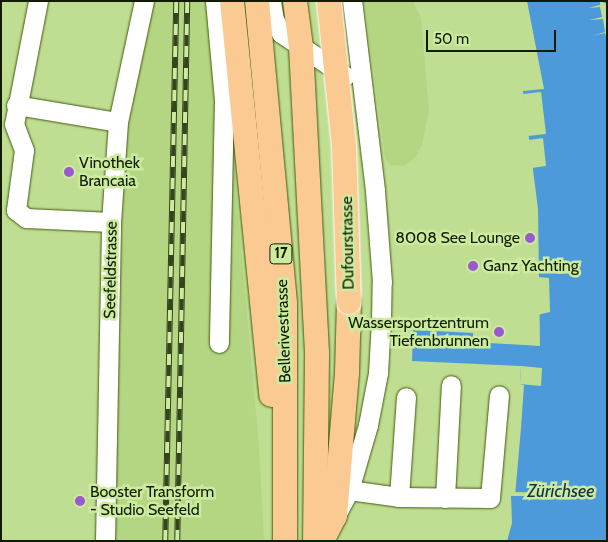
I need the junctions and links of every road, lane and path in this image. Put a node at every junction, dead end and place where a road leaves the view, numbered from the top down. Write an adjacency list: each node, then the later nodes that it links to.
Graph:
1 (38, 1): 12 (street)
2 (144, 1): 13 (street, Seefeldstrasse)
3 (215, 1): 15 (street)
4 (232, 1): 22 (main road)
5 (257, 1): 22 (main road, Bellerivestrasse / 17)
6 (271, 1): 10 (street)
7 (295, 1): 10 (main road, Bellerivestrasse / 17)
8 (329, 1): 23 (main road, Dufourstrasse, bridge)
9 (352, 1): 11 (street)
10 (301, 47): 11 (street); 26 (main road, Bellerivestrasse / 17)
11 (365, 88): 19 (street)
12 (16, 105): 13 (street); 14 (street)
13 (118, 122): 14 (street, Seefeldstrasse)
14 (112, 222): 24 (street, Seefeldstrasse)
15 (219, 343)
16 (452, 385): 21 (street)
17 (499, 395): 21 (street)
18 (406, 397): 20 (street)
19 (349, 490): 20 (street); 23 (street)
20 (400, 497): 21 (street)
21 (445, 498)
22 (283, 508): 25 (main road, Bellerivestrasse / 17)
23 (335, 516): 27 (main road)
24 (105, 541)
25 (284, 541)
26 (316, 541)
27 (322, 541)

